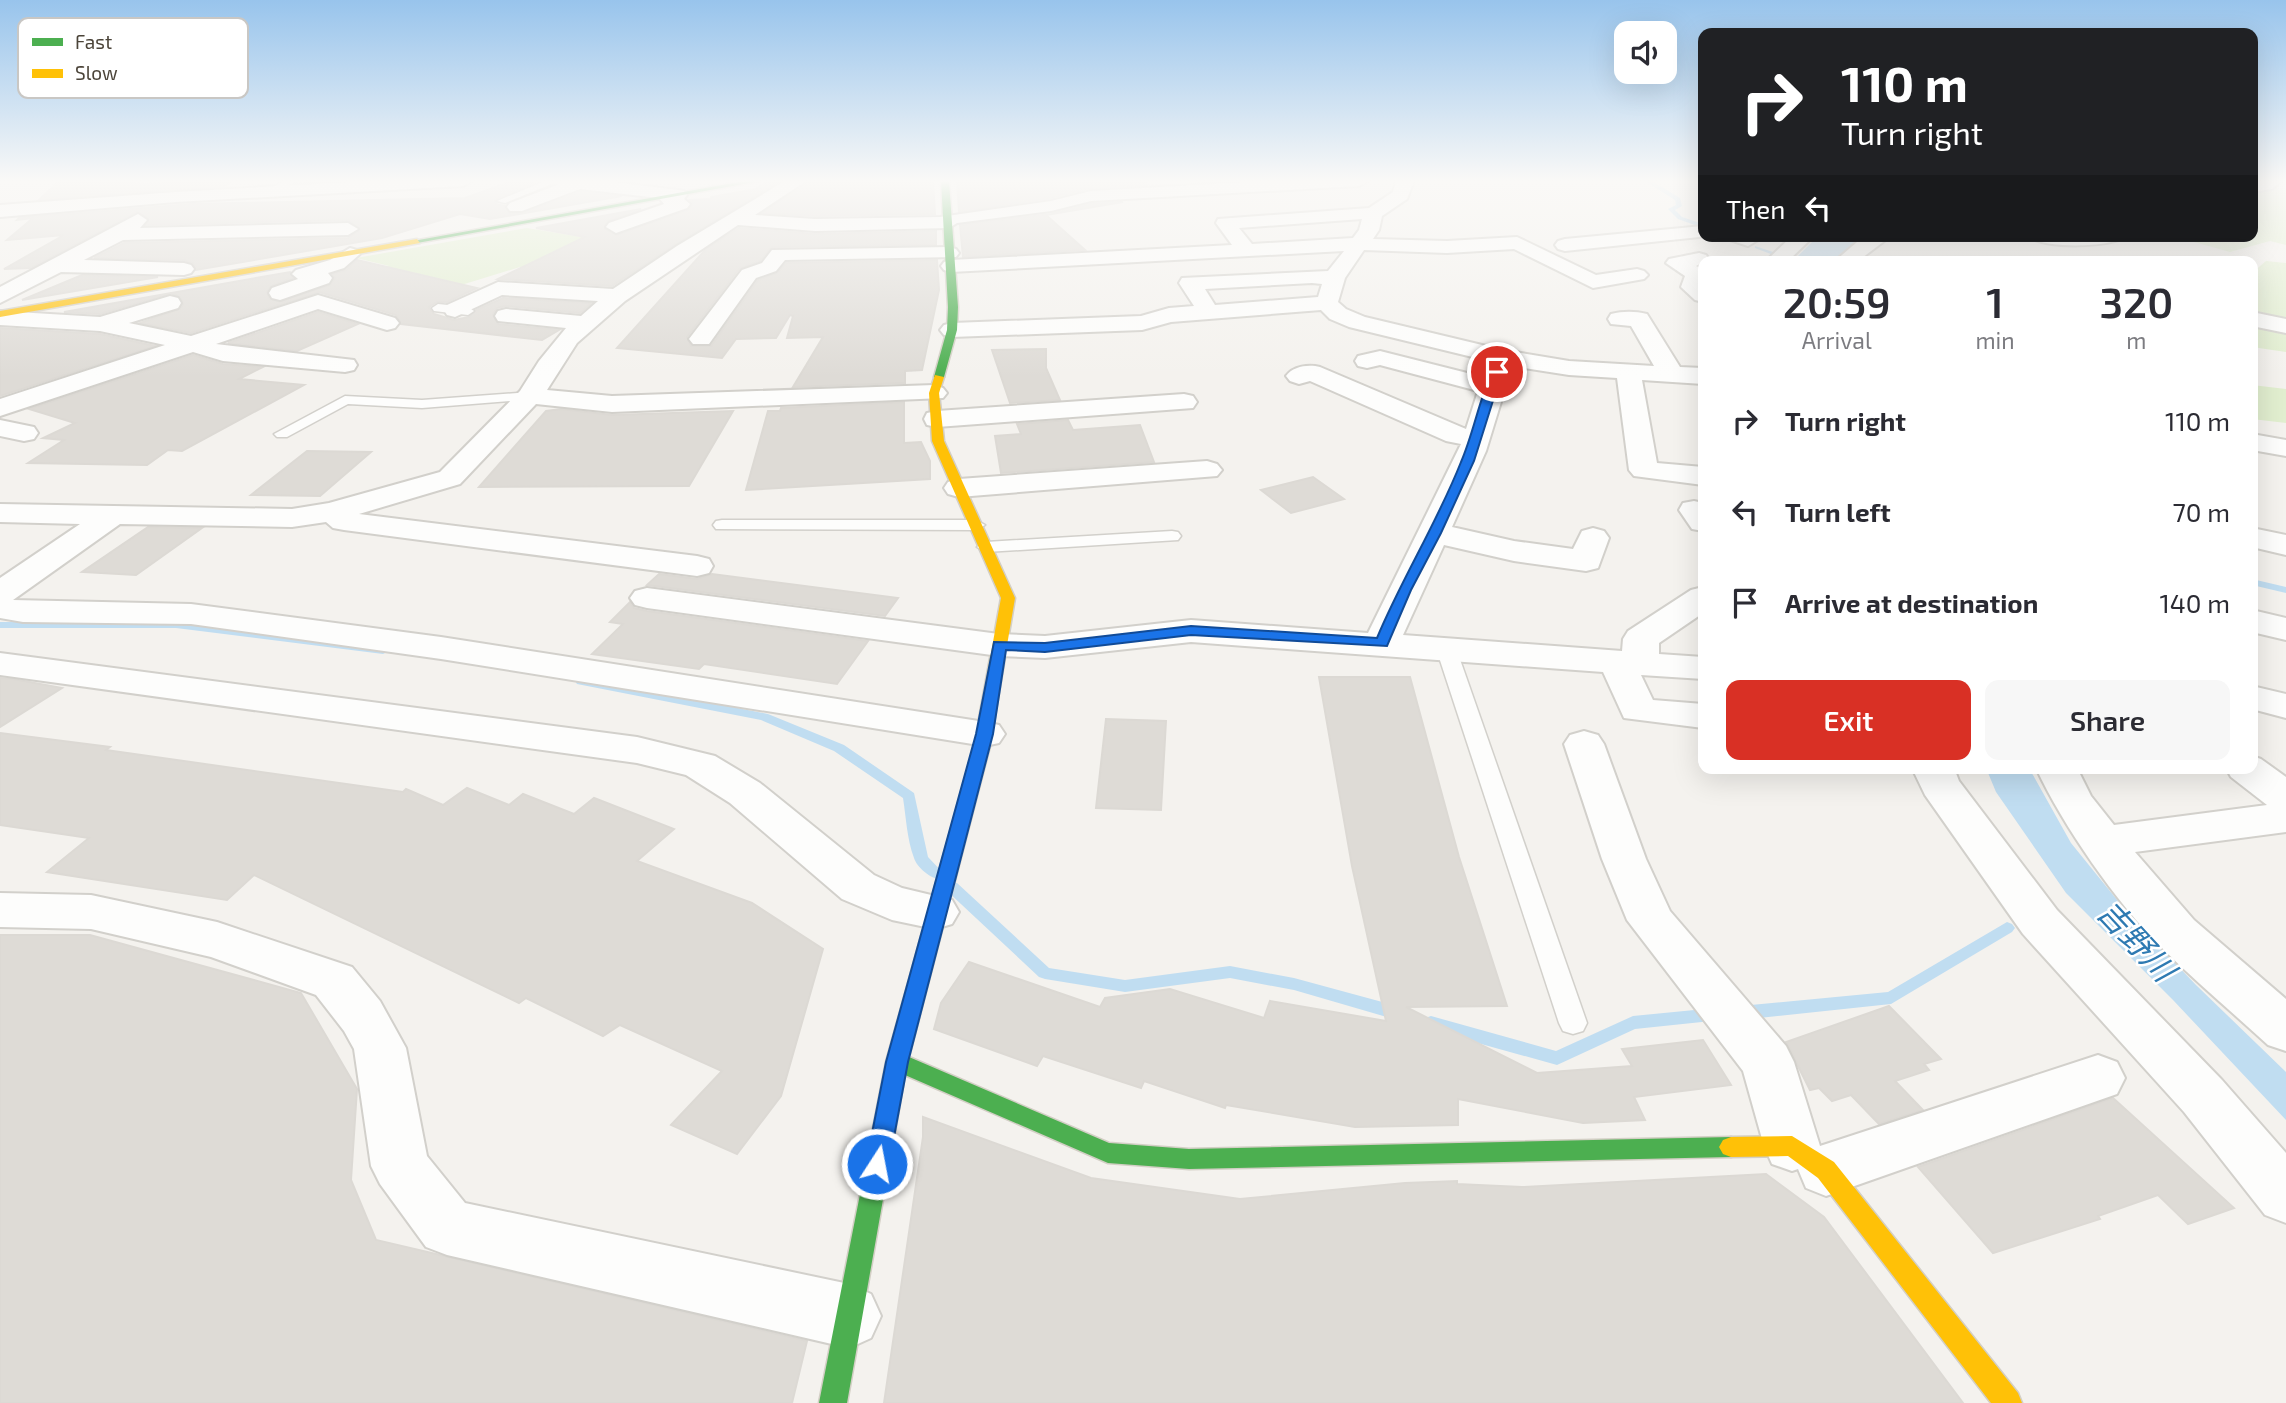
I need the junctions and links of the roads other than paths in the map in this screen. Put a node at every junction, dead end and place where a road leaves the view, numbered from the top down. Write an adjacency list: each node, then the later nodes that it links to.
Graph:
1 (96, 246): 16 (street)
2 (393, 246): 14 (street)
3 (693, 246): 22 (street)
4 (864, 246): 43 (street)
5 (949, 246): 28 (street)
6 (1151, 246): 13 (street)
7 (1244, 246): 13 (street)
8 (1313, 246): 13 (street)
9 (1357, 246): 19 (street)
10 (1432, 246): 11 (street)
11 (1456, 246)
12 (1524, 246): 18 (street)
13 (1247, 250)
14 (350, 254): 23 (street); 31 (street)
15 (1698, 259): 21 (street)
16 (59, 266): 17 (street); 20 (street)
17 (184, 268)
18 (1637, 275)
19 (1334, 278): 25 (street); 26 (street)
20 (5, 291)
21 (1698, 291)
22 (617, 296): 30 (street); 37 (street)
23 (268, 297)
24 (170, 303): 38 (street)
25 (1326, 303): 26 (street); 45 (street)
26 (1204, 304): 27 (street); 40 (street)
27 (1016, 306)
28 (953, 307): 29 (street); 40 (street)
29 (978, 307)
30 (454, 310)
31 (0, 316): 38 (street)
32 (506, 316): 37 (street)
33 (1619, 318): 49 (street)
34 (2258, 320): 39 (street)
35 (256, 323): 36 (street); 41 (street); 44 (street)
36 (387, 323)
37 (586, 323): 54 (street)
38 (100, 325): 42 (street)
39 (2286, 326)
40 (952, 330): 56 (street)
41 (289, 334)
42 (149, 336): 44 (street); 52 (street)
43 (701, 339)
44 (193, 344): 47 (street); 57 (street)
45 (1503, 357): 48 (street); 53 (street)
46 (1367, 361): 53 (street)
47 (345, 365)
48 (1628, 371): 49 (street); 63 (street)
49 (1671, 373): 51 (street)
50 (1299, 376): 59 (street)
51 (1698, 376)
52 (0, 387)
53 (1491, 387): 59 (street)
54 (530, 397): 56 (street); 58 (lane); 65 (street)
55 (1184, 402): 56 (street)
56 (935, 406): 64 (street)
57 (0, 408)
58 (282, 434)
59 (1476, 439): 70 (street)
60 (2258, 443): 61 (street)
61 (2286, 448)
62 (1208, 470): 64 (street)
63 (1698, 475)
64 (959, 488): 69 (street)
65 (332, 512): 67 (street); 78 (street)
66 (0, 513): 67 (street)
67 (113, 515): 77 (street)
68 (722, 525): 69 (lane)
69 (976, 526): 75 (street)
70 (1435, 533): 72 (street); 85 (street)
71 (1172, 536): 75 (lane)
72 (1592, 538)
73 (2258, 538): 74 (street)
74 (2286, 545)
75 (986, 547): 86 (street)
76 (0, 557): 77 (street)
77 (46, 560): 79 (street)
78 (697, 566)
79 (0, 593)
80 (647, 598): 86 (street)
81 (1698, 600): 88 (street)
82 (0, 608): 94 (street)
83 (2258, 622): 84 (street)
84 (2286, 629)
85 (1382, 643): 86 (street); 87 (street)
86 (999, 645): 94 (street)
87 (1446, 648): 88 (street); 105 (lane)
88 (1628, 662): 90 (street); 93 (street)
89 (0, 664): 102 (street)
90 (1698, 668)
91 (2258, 699): 92 (street)
92 (2286, 706)
93 (1698, 716)
94 (985, 734): 102 (street)
95 (1584, 744): 108 (street)
96 (1935, 774): 109 (street)
97 (2059, 774): 101 (street)
98 (2254, 774): 99 (street)
99 (2286, 798)
100 (2286, 817): 101 (street)
101 (2104, 841): 104 (street)
102 (937, 907): 106 (street)
103 (0, 910): 110 (street)
104 (2276, 1011)
105 (1573, 1023)
106 (897, 1062): 108 (street); 110 (street)
107 (2098, 1078): 108 (street)
108 (1809, 1158): 112 (street)
109 (2286, 1196)
110 (849, 1316): 111 (street)
111 (833, 1403)
112 (2008, 1403)

